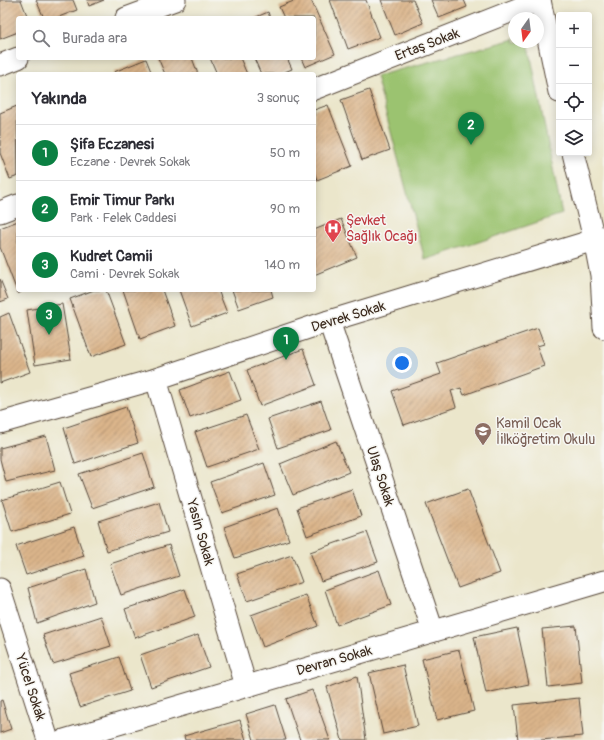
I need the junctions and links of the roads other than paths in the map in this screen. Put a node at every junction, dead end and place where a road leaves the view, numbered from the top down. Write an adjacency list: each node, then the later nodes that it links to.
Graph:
1 (175, 0): 3 (street)
2 (540, 0): 6 (street); 7 (street, Ertaş Sokak)
3 (131, 16)
4 (16, 59): 5 (street)
5 (0, 65)
6 (557, 84)
7 (316, 88)
8 (574, 156): 11 (street)
9 (16, 206): 10 (street)
10 (0, 212)
11 (599, 238): 12 (street, Devrek Sokak); 13 (street)
12 (329, 321): 14 (street, Devrek Sokak); 18 (street, Ulaş Sokak)
13 (604, 328)
14 (156, 379): 15 (street, Devrek Sokak); 19 (street, Yasin Sokak)
15 (0, 424)
16 (604, 581): 18 (street, Devran Sokak)
17 (0, 589): 20 (street, Yücel Sokak)
18 (433, 631): 19 (street, Devran Sokak)
19 (246, 686): 21 (street, Devran Sokak)
20 (48, 740)
21 (64, 740)

